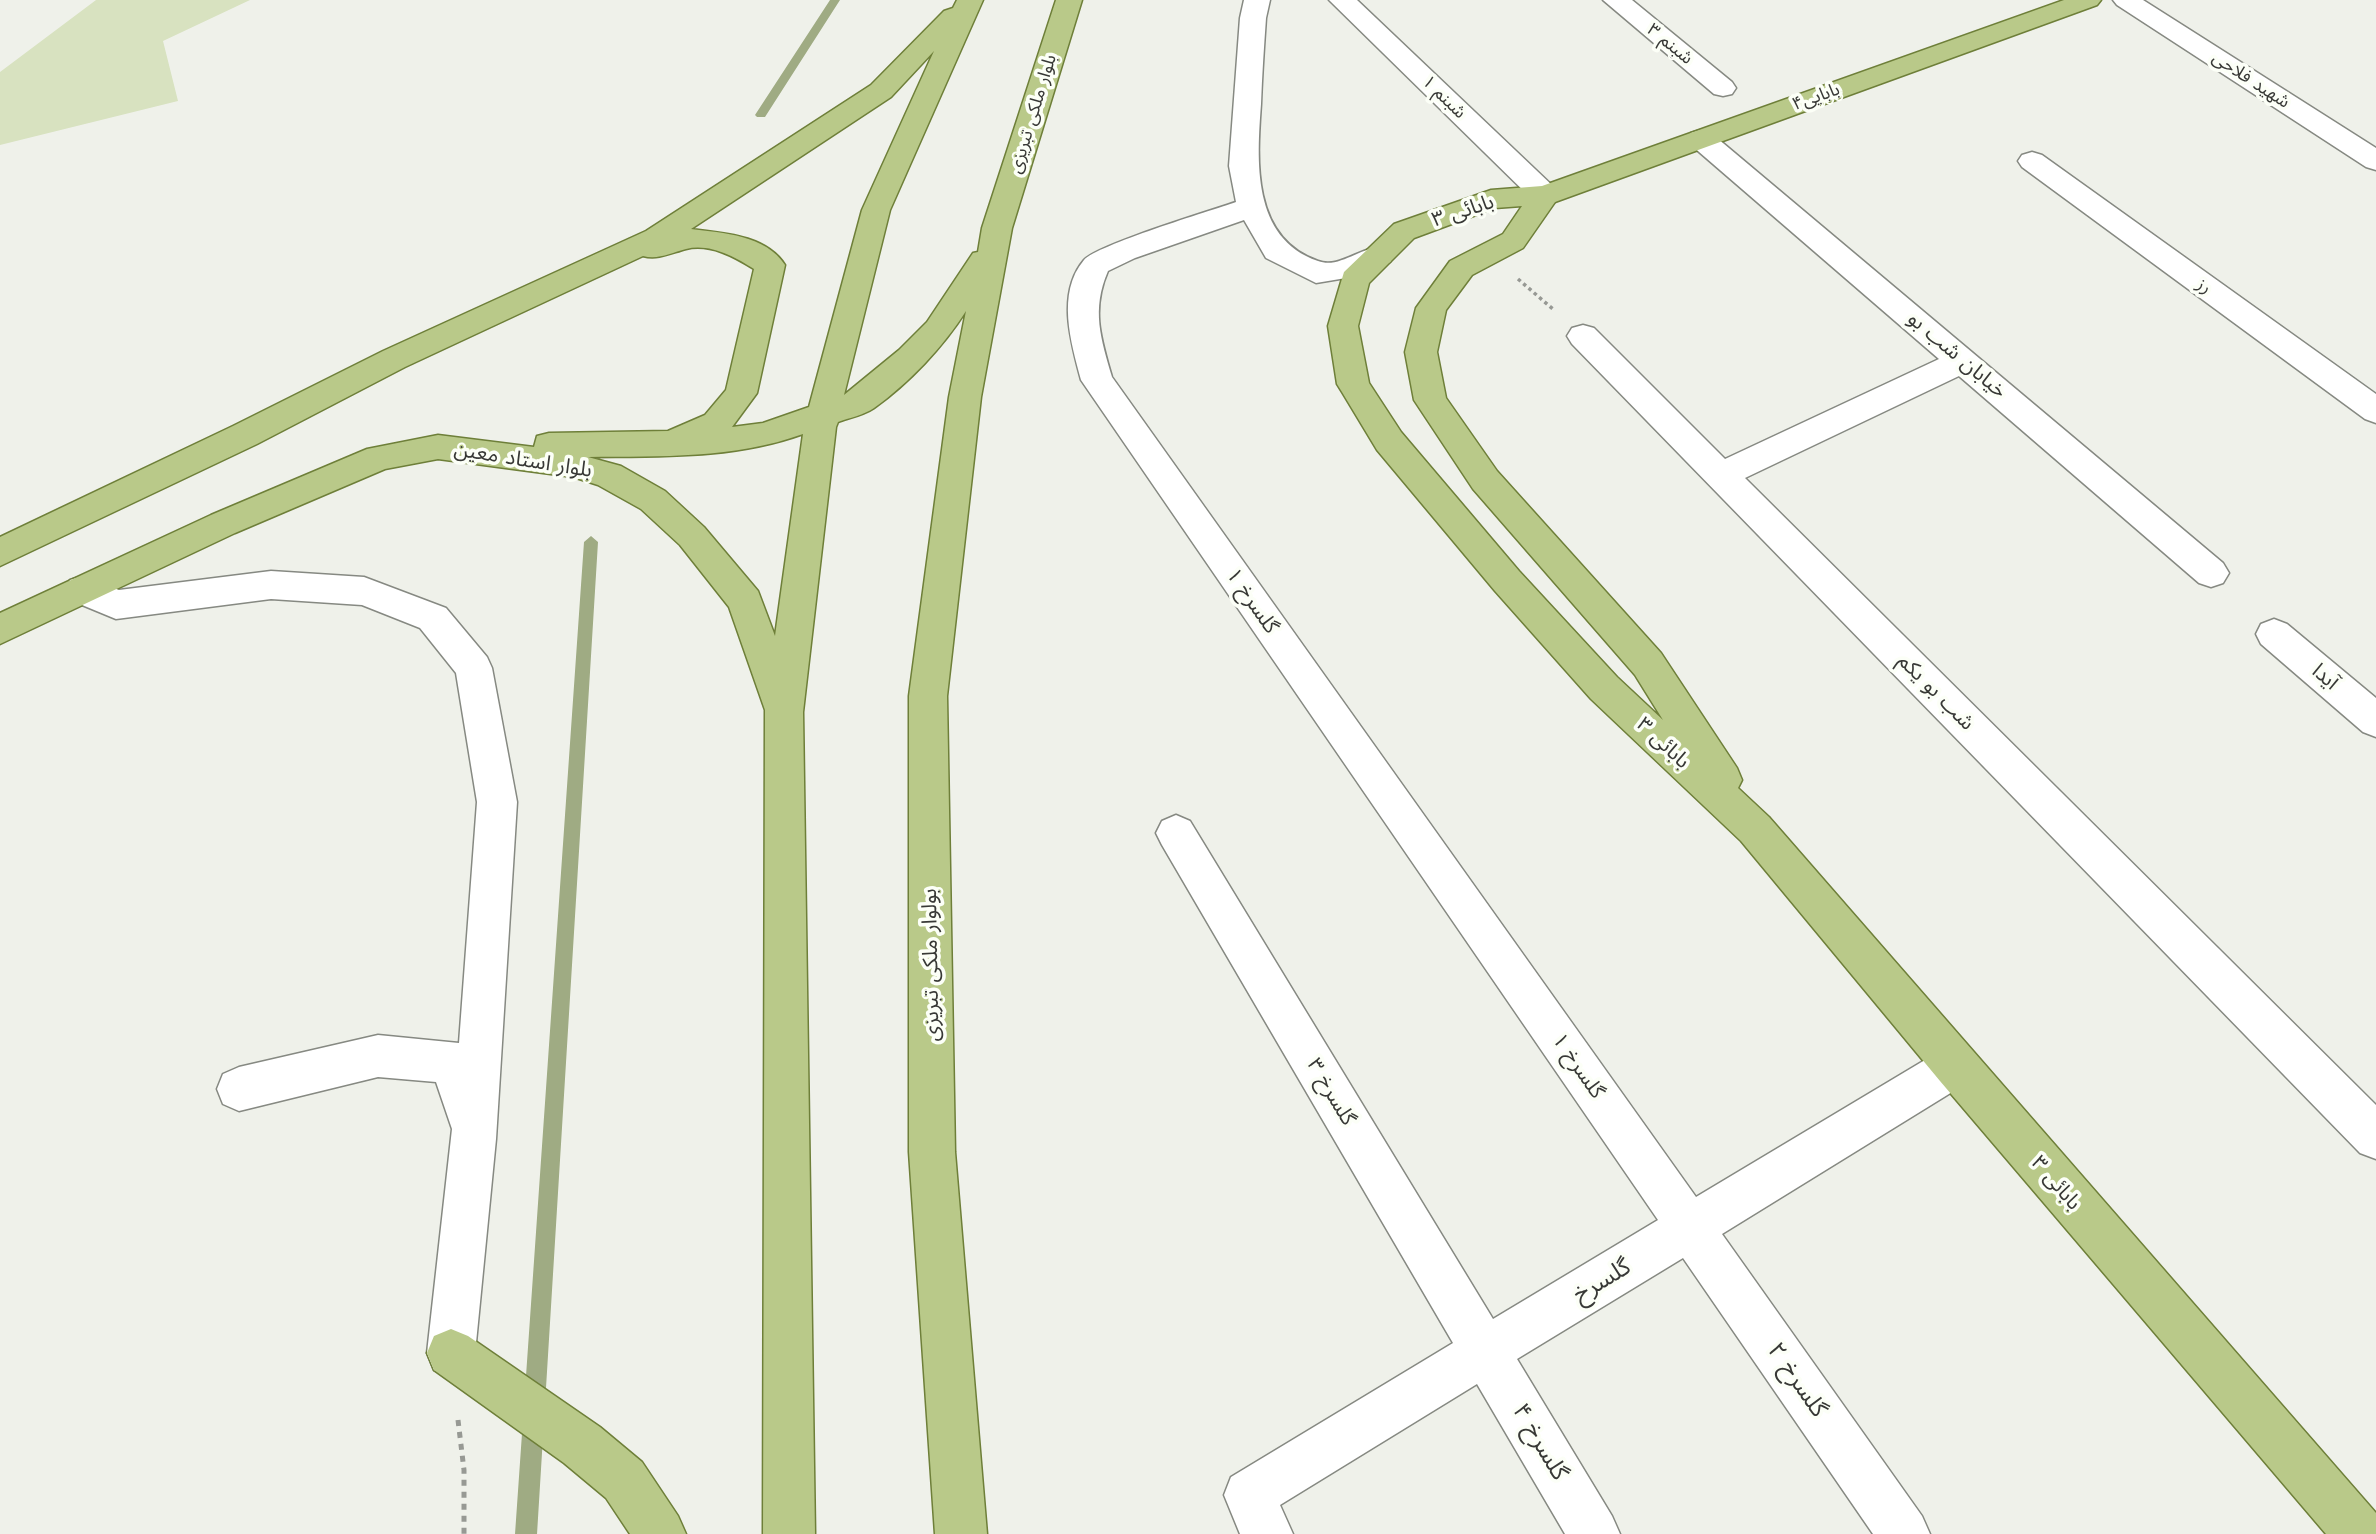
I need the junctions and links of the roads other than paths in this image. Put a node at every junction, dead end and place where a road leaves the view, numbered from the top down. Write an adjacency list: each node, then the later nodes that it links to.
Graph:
1 (969, 0): 16 (main road); 28 (main road)
2 (1069, 0): 14 (main road, بلوار ملکى تبریزى)
3 (1257, 0): 13 (street)
4 (1342, 0): 12 (street, شبنم ۱)
5 (1616, 0): 8 (street, شبنم ۳)
6 (2088, 0): 9 (main road, بابایی۴)
7 (2126, 0): 10 (street, شهید فلاحی)
8 (1723, 88)
9 (1701, 139): 12 (main road, بابایی۴); 18 (street, خیابان شب بو)
10 (2376, 161)
11 (2032, 162): 19 (street, رز)
12 (1545, 195): 15 (main road, بابائی ۳); 30 (main road, بابائی ۳)
13 (1251, 207): 15 (street); 36 (street, گلسرخ ۱)
14 (995, 237): 20 (main road); 42 (main road, بولوار ملکی تبریزی)
15 (1379, 255): 30 (main road, بابائی ۳)
16 (600, 263): 20 (main road); 23 (main road)
17 (1583, 336): 22 (street, شب بو یکم)
18 (1964, 360): 22 (street); 24 (street, خیابان شب بو)
19 (2376, 411)
20 (672, 443): 21 (main road)
21 (438, 447): 25 (main road, بلوار استاد معین); 28 (main road, بلوار استاد معین)
22 (1722, 475): 34 (street, شب بو یکم)
23 (0, 552)
24 (2211, 573)
25 (83, 590): 26 (main road, بلوار استاد معین); 35 (street)
26 (0, 629)
27 (2274, 634): 29 (street, آیدا)
28 (784, 712): 41 (main road)
29 (2376, 721)
30 (1755, 829): 32 (main road, بابائی ۳)
31 (1176, 833): 37 (street, گلسرخ ۳)
32 (1955, 1066): 36 (street, گلسرخ); 45 (main road, بابائی ۳)
33 (239, 1089): 35 (street)
34 (2376, 1137)
35 (474, 1139): 38 (street)
36 (1691, 1227): 37 (street, گلسرخ); 44 (street, گلسرخ ۲)
37 (1486, 1351): 39 (street, گلسرخ); 43 (street, گلسرخ ۴)
38 (450, 1353): 40 (main road)
39 (1258, 1515)
40 (660, 1534)
41 (789, 1534)
42 (961, 1534)
43 (1594, 1534)
44 (1904, 1534)
45 (2360, 1534)

